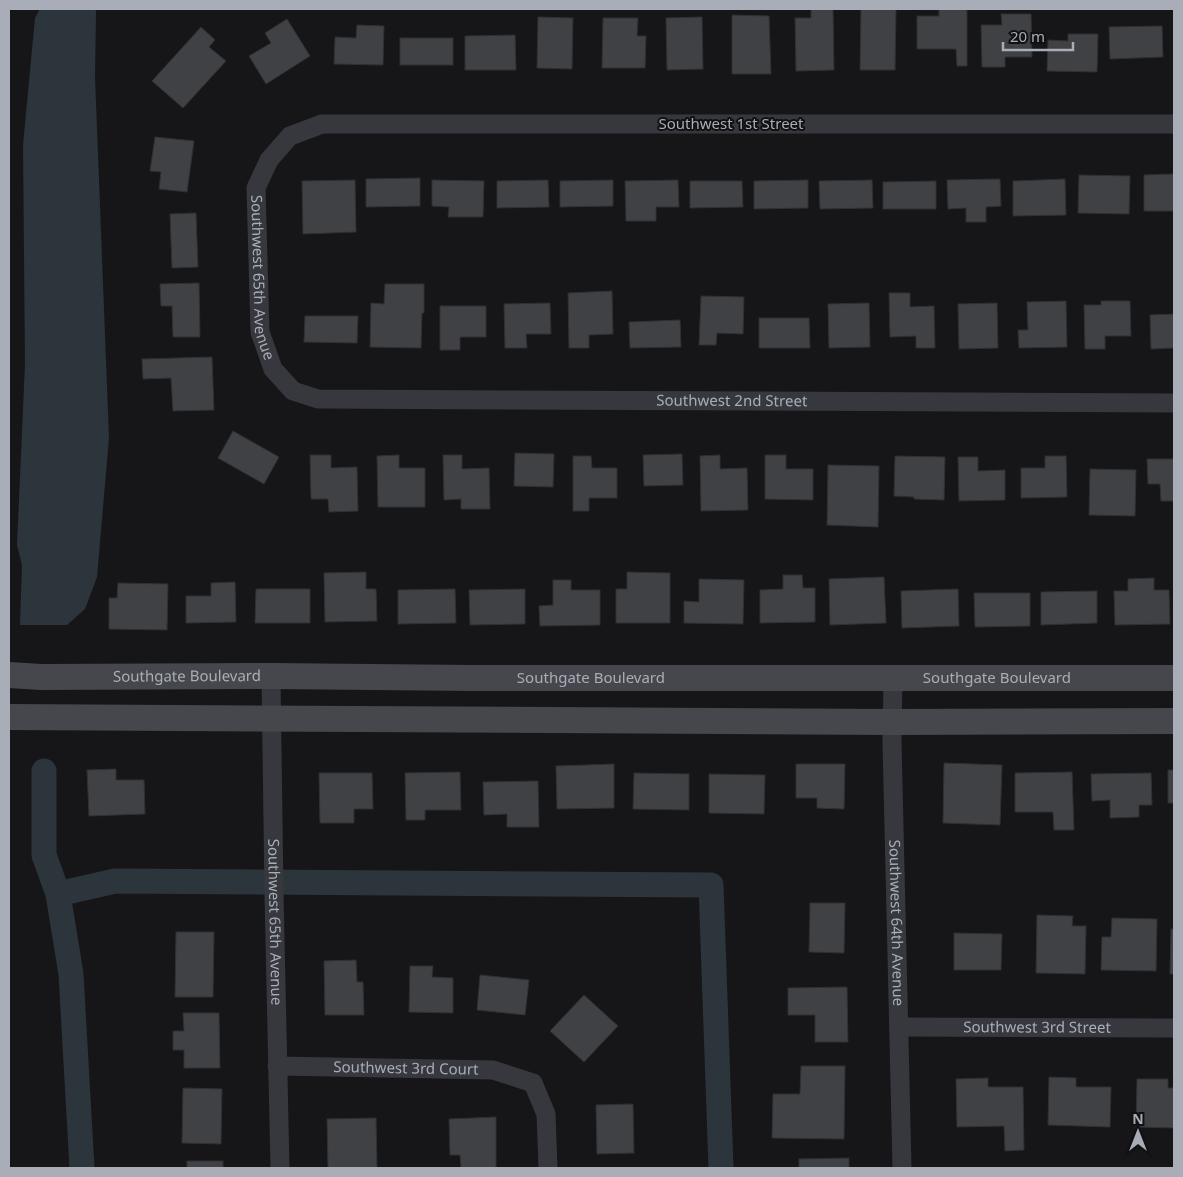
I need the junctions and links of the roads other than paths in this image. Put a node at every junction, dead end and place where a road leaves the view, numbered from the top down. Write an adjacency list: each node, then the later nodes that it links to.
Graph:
1 (1174, 124): 2 (street, Southwest 1st Street)
2 (290, 136): 3 (street, Southwest 65th Avenue)
3 (293, 391): 4 (street, Southwest 2nd Street)
4 (1174, 403)
5 (9, 676): 6 (main road, Southgate Boulevard)
6 (271, 676): 7 (main road, Southgate Boulevard); 10 (street, Southwest 65th Avenue)
7 (893, 678): 8 (main road, Southgate Boulevard); 12 (street, Southwest 64th Avenue)
8 (1174, 678)
9 (9, 717): 10 (main road)
10 (271, 720): 12 (main road); 15 (street, Southwest 65th Avenue)
11 (1174, 721): 12 (main road)
12 (892, 722): 13 (street, Southwest 64th Avenue)
13 (899, 1027): 14 (street, Southwest 3rd Street); 18 (street, Southwest 64th Avenue)
14 (1174, 1028)
15 (277, 1066): 16 (street, Southwest 65th Avenue); 17 (street, Southwest 3rd Court)
16 (280, 1168)
17 (548, 1168)
18 (902, 1168)

